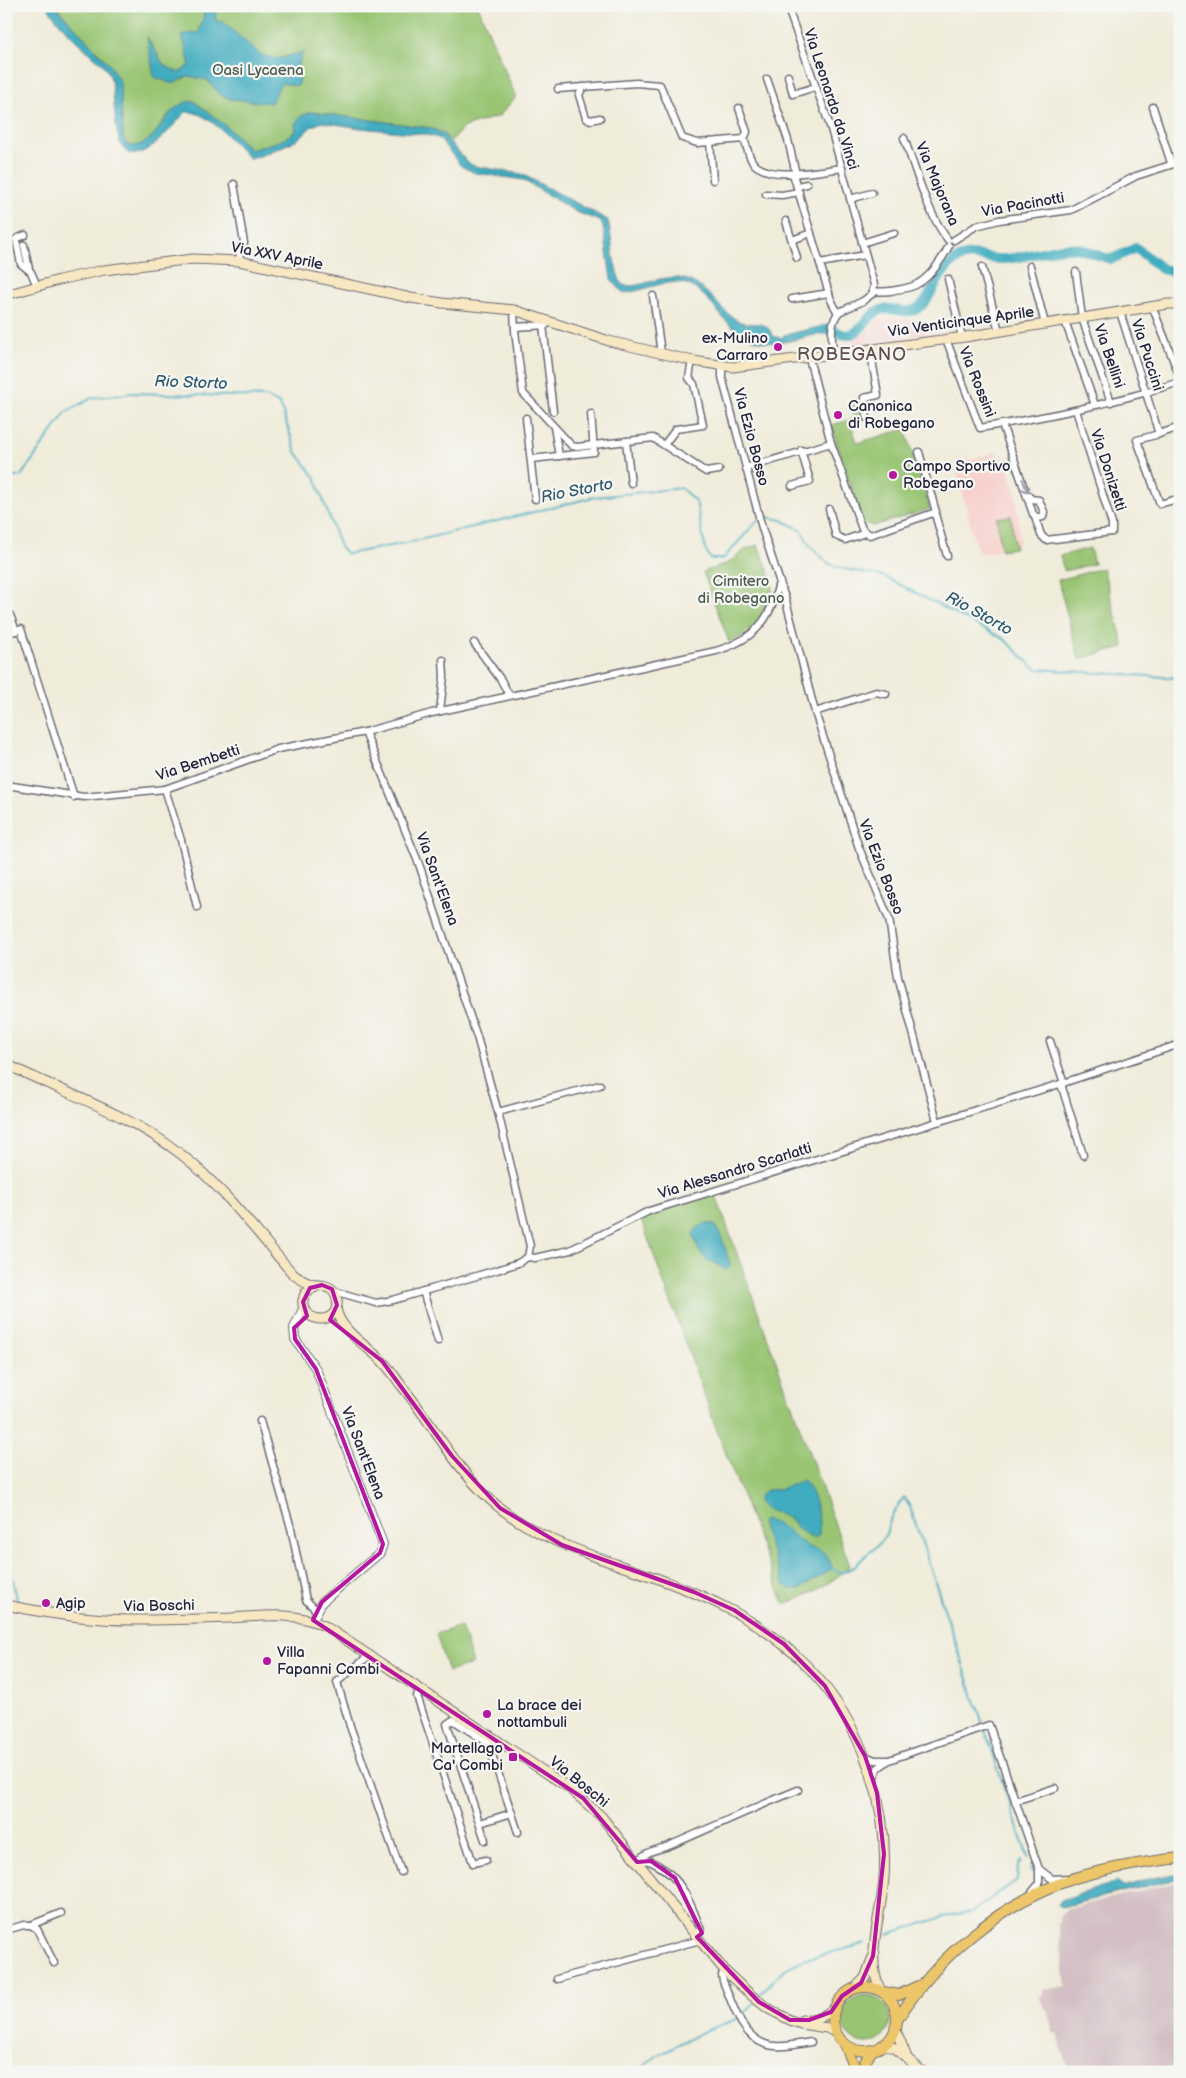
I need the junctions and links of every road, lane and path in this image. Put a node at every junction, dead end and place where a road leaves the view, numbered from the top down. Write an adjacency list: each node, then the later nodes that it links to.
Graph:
1 (787, 6): 5 (street, Via Leonardo da Vinci)
2 (788, 76): 5 (street)
3 (767, 79): 16 (street)
4 (583, 87): 6 (street); 9 (street); 12 (street)
5 (816, 87): 15 (street, Via Leonardo da Vinci)
6 (558, 89)
7 (1153, 107): 14 (street)
8 (739, 108): 11 (street)
9 (600, 118)
10 (904, 138): 29 (street, Via Majorana)
11 (744, 139): 12 (street); 16 (street)
12 (710, 142): 17 (street)
13 (1180, 162): 14 (street, Via Pacinotti)
14 (1171, 164): 29 (street, Via Pacinotti)
15 (842, 168): 16 (street); 23 (street, Via Leonardo da Vinci)
16 (795, 174): 20 (street)
17 (713, 180)
18 (234, 184): 34 (street)
19 (807, 184): 20 (street)
20 (798, 189): 22 (street); 25 (street)
21 (872, 193): 23 (street)
22 (766, 194)
23 (850, 199): 30 (street, Via Leonardo da Vinci)
24 (786, 221): 28 (street)
25 (811, 233): 28 (street); 35 (street)
26 (894, 234): 30 (street)
27 (25, 235): 38 (street)
28 (792, 240): 33 (street)
29 (950, 242): 42 (street, Via Pacinotti)
30 (862, 243): 32 (street, Via Leonardo da Vinci)
31 (24, 245): 38 (street)
32 (865, 255): 35 (street); 42 (street, Via Leonardo da Vinci)
33 (797, 258)
34 (239, 261): 41 (main road, Via XXV Aprile); 49 (main road, Via XXV Aprile)
35 (820, 263): 43 (street)
36 (1030, 266): 54 (street)
37 (982, 267): 58 (street)
38 (29, 269): 41 (street)
39 (1076, 272): 52 (street, Via Bellini)
40 (948, 279): 59 (street)
41 (37, 286): 44 (main road, Via XXV Aprile)
42 (873, 291): 51 (street)
43 (829, 293): 46 (street); 51 (street)
44 (6, 296)
45 (653, 296): 62 (street)
46 (792, 299)
47 (1180, 304): 48 (main road, Via Venticinque Aprile)
48 (1152, 306): 50 (main road, Via Venticinque Aprile); 67 (street)
49 (514, 310): 56 (main road, Via Venticinque Aprile); 57 (street)
50 (1120, 312): 52 (main road, Via Venticinque Aprile); 69 (street, Via Puccini)
51 (838, 313): 63 (street)
52 (1082, 318): 53 (main road, Via Venticinque Aprile); 70 (street, Via Bellini)
53 (1065, 321): 54 (main road, Via Venticinque Aprile); 71 (street)
54 (1045, 324): 58 (main road, Via Venticinque Aprile)
55 (543, 325): 56 (street); 57 (street); 73 (street)
56 (564, 326): 62 (main road, Via Venticinque Aprile)
57 (515, 327): 78 (street)
58 (999, 332): 59 (main road, Via Venticinque Aprile)
59 (962, 337): 60 (main road, Via Venticinque Aprile)
60 (946, 339): 61 (main road, Via Venticinque Aprile); 77 (street, Via Rossini)
61 (870, 348): 63 (main road, Via Venticinque Aprile); 76 (street)
62 (661, 353): 65 (main road, Via Venticinque Aprile)
63 (833, 353): 64 (main road, Via Venticinque Aprile)
64 (809, 358): 66 (main road, Via Venticinque Aprile); 82 (street)
65 (692, 360): 66 (main road, Via Venticinque Aprile); 84 (street)
66 (722, 366): 89 (street, Via Ezio Bosso)
67 (1180, 377)
68 (1180, 382): 69 (street)
69 (1146, 393): 70 (street); 80 (street, Via Puccini)
70 (1111, 402): 71 (street)
71 (1095, 405): 72 (street)
72 (1076, 410): 77 (street); 100 (street, Via Donizetti)
73 (553, 411)
74 (591, 414): 83 (street)
75 (526, 418): 88 (street)
76 (867, 418)
77 (1002, 424): 93 (street, Via Rossini, one-way to 93)
78 (554, 426): 83 (street); 87 (street)
79 (1180, 427): 80 (street)
80 (1159, 434): 94 (street)
81 (626, 440): 83 (street); 84 (street); 91 (street)
82 (831, 442): 85 (street); 99 (street)
83 (595, 445): 87 (street)
84 (664, 445): 90 (street)
85 (801, 450): 89 (street); 92 (street)
86 (919, 452): 97 (street)
87 (559, 456): 88 (street)
88 (531, 459): 95 (street)
89 (746, 468): 102 (street, Via Ezio Bosso)
90 (719, 470)
91 (631, 483)
92 (792, 486)
93 (1028, 495): 98 (street, Via Rossini); 98 (street, Via Rossini)
94 (1180, 498)
95 (535, 499)
96 (829, 509): 99 (street)
97 (935, 514): 99 (street); 101 (street)
98 (1036, 517): 100 (street, Via Rossini)
99 (865, 533)
100 (1046, 540)
101 (947, 556)
102 (779, 582): 109 (street); 111 (street, Via Ezio Bosso)
103 (10, 615): 104 (street)
104 (16, 631): 105 (street); 115 (street)
105 (6, 634)
106 (474, 643): 109 (street)
107 (443, 660): 110 (street)
108 (886, 694): 111 (street)
109 (508, 695): 110 (street)
110 (440, 711): 112 (street)
111 (815, 712): 123 (street, Via Ezio Bosso)
112 (365, 732): 114 (street, Via Bembetti); 122 (street, Via Sant'Elena)
113 (6, 785): 115 (street, Via Bembetti)
114 (165, 789): 115 (street, Via Bembetti); 116 (street)
115 (74, 797)
116 (197, 907)
117 (1050, 1041): 120 (street)
118 (1180, 1044): 120 (street, Via Alessandro Scarlatti)
119 (6, 1064): 126 (main road)
120 (1062, 1083): 123 (street, Via Alessandro Scarlatti); 124 (street)
121 (600, 1085): 122 (street)
122 (498, 1112): 125 (street, Via Sant'Elena)
123 (938, 1121): 125 (street, Via Alessandro Scarlatti)
124 (1083, 1155)
125 (528, 1257): 129 (street, Via Alessandro Scarlatti)
126 (294, 1275): 127 (main road); 131 (main road)
127 (317, 1285): 128 (main road); 131 (main road)
128 (334, 1291): 130 (street, Via Alessandro Scarlatti); 132 (main road)
129 (423, 1291): 130 (street, Via Alessandro Scarlatti); 137 (street)
130 (353, 1297): 132 (street)
131 (303, 1303): 133 (main road); 135 (street)
132 (337, 1307): 134 (main road); 136 (main road)
133 (311, 1317): 134 (main road); 135 (street)
134 (324, 1319): 136 (main road)
135 (296, 1323): 140 (street, Via Sant'Elena)
136 (351, 1333): 144 (main road)
137 (438, 1341)
138 (260, 1421): 140 (street, Via Boschi)
139 (6, 1606): 140 (main road, Via Boschi)
140 (315, 1616): 141 (main road, Via Boschi)
141 (370, 1655): 142 (main road, Via Boschi); 158 (street)
142 (420, 1688): 143 (main road, Via Boschi); 155 (street)
143 (490, 1740): 150 (street); 151 (street, Via Boschi); 156 (main road, Via Boschi)
144 (865, 1756): 145 (street); 146 (main road)
145 (889, 1760): 146 (street); 149 (street)
146 (872, 1779): 165 (main road)
147 (1056, 1788): 149 (street)
148 (798, 1790): 156 (street)
149 (1016, 1801): 157 (street)
150 (512, 1813): 151 (street); 152 (street)
151 (480, 1823): 153 (street, Via Boschi)
152 (518, 1832)
153 (485, 1840)
154 (1180, 1858): 159 (main road)
155 (486, 1860)
156 (637, 1862): 164 (main road, Via Boschi); 164 (street)
157 (1039, 1869): 159 (street); 160 (street)
158 (401, 1872)
159 (1074, 1879): 160 (main road)
160 (1027, 1899): 169 (main road)
161 (61, 1913): 162 (street)
162 (31, 1925): 163 (street); 166 (street)
163 (6, 1930)
164 (698, 1939): 167 (main road, Via Boschi); 168 (street)
165 (873, 1956): 170 (main road); 171 (main road)
166 (54, 1963)
167 (725, 1971): 173 (main road, Via Boschi); 176 (street, Via Boschi)
168 (557, 1979)
169 (921, 1984): 171 (main road); 174 (main road)
170 (855, 1988): 171 (main road); 172 (main road)
171 (882, 1991): 174 (main road)
172 (834, 2009): 173 (main road); 175 (main road)
173 (790, 2020): 175 (main road, Via Boschi)
174 (896, 2024): 178 (main road); 180 (main road)
175 (836, 2033): 177 (main road)
176 (811, 2042)
177 (843, 2042): 179 (main road); 181 (main road)
178 (882, 2045): 179 (main road); 180 (main road)
179 (872, 2050): 182 (main road)
180 (908, 2058): 183 (main road)
181 (857, 2072)
182 (863, 2072)
183 (923, 2072)

